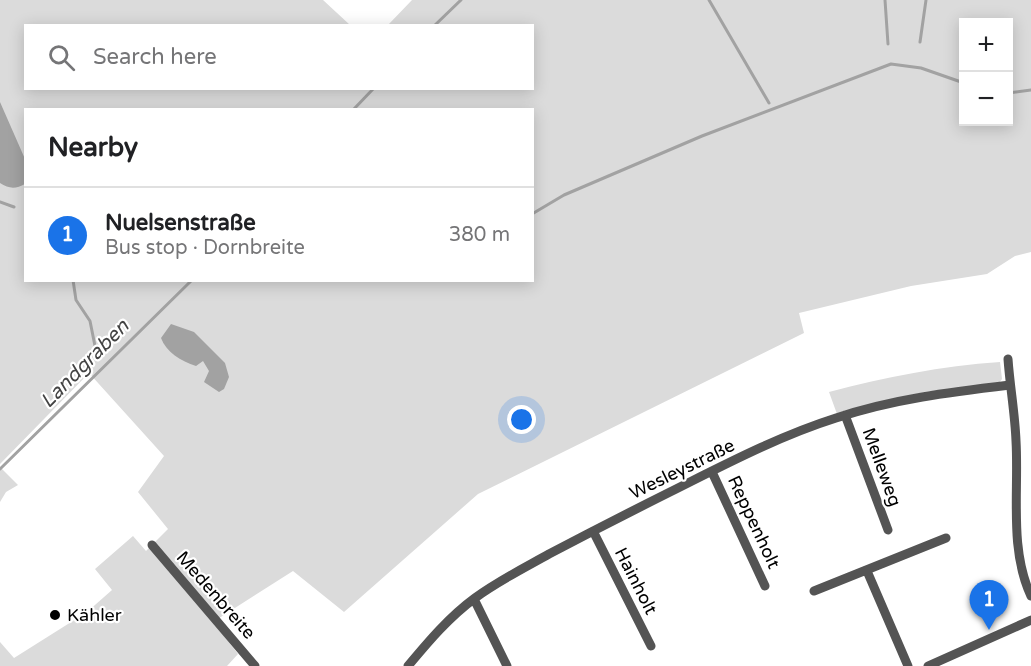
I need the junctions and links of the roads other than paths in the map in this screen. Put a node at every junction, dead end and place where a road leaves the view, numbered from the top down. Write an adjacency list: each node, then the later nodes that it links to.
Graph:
1 (1008, 359): 2 (street)
2 (1010, 385): 3 (street, Wesleystraße); 12 (street)
3 (845, 415): 4 (street, Wesleystraße); 5 (street, Melleweg)
4 (712, 472): 6 (street, Wesleystraße); 10 (street, Reppenholt)
5 (888, 530)
6 (593, 531): 13 (street, Wesleystraße); 15 (street, Hainholt)
7 (946, 538): 9 (street)
8 (152, 545): 16 (street, Medenbreite)
9 (867, 570): 11 (street); 19 (street)
10 (765, 586)
11 (814, 591)
12 (1031, 596)
13 (474, 598): 17 (street, Wesleystraße); 18 (street)
14 (1031, 620): 20 (street)
15 (651, 646)
16 (255, 666)
17 (408, 666)
18 (507, 666)
19 (908, 666)
20 (928, 666)

